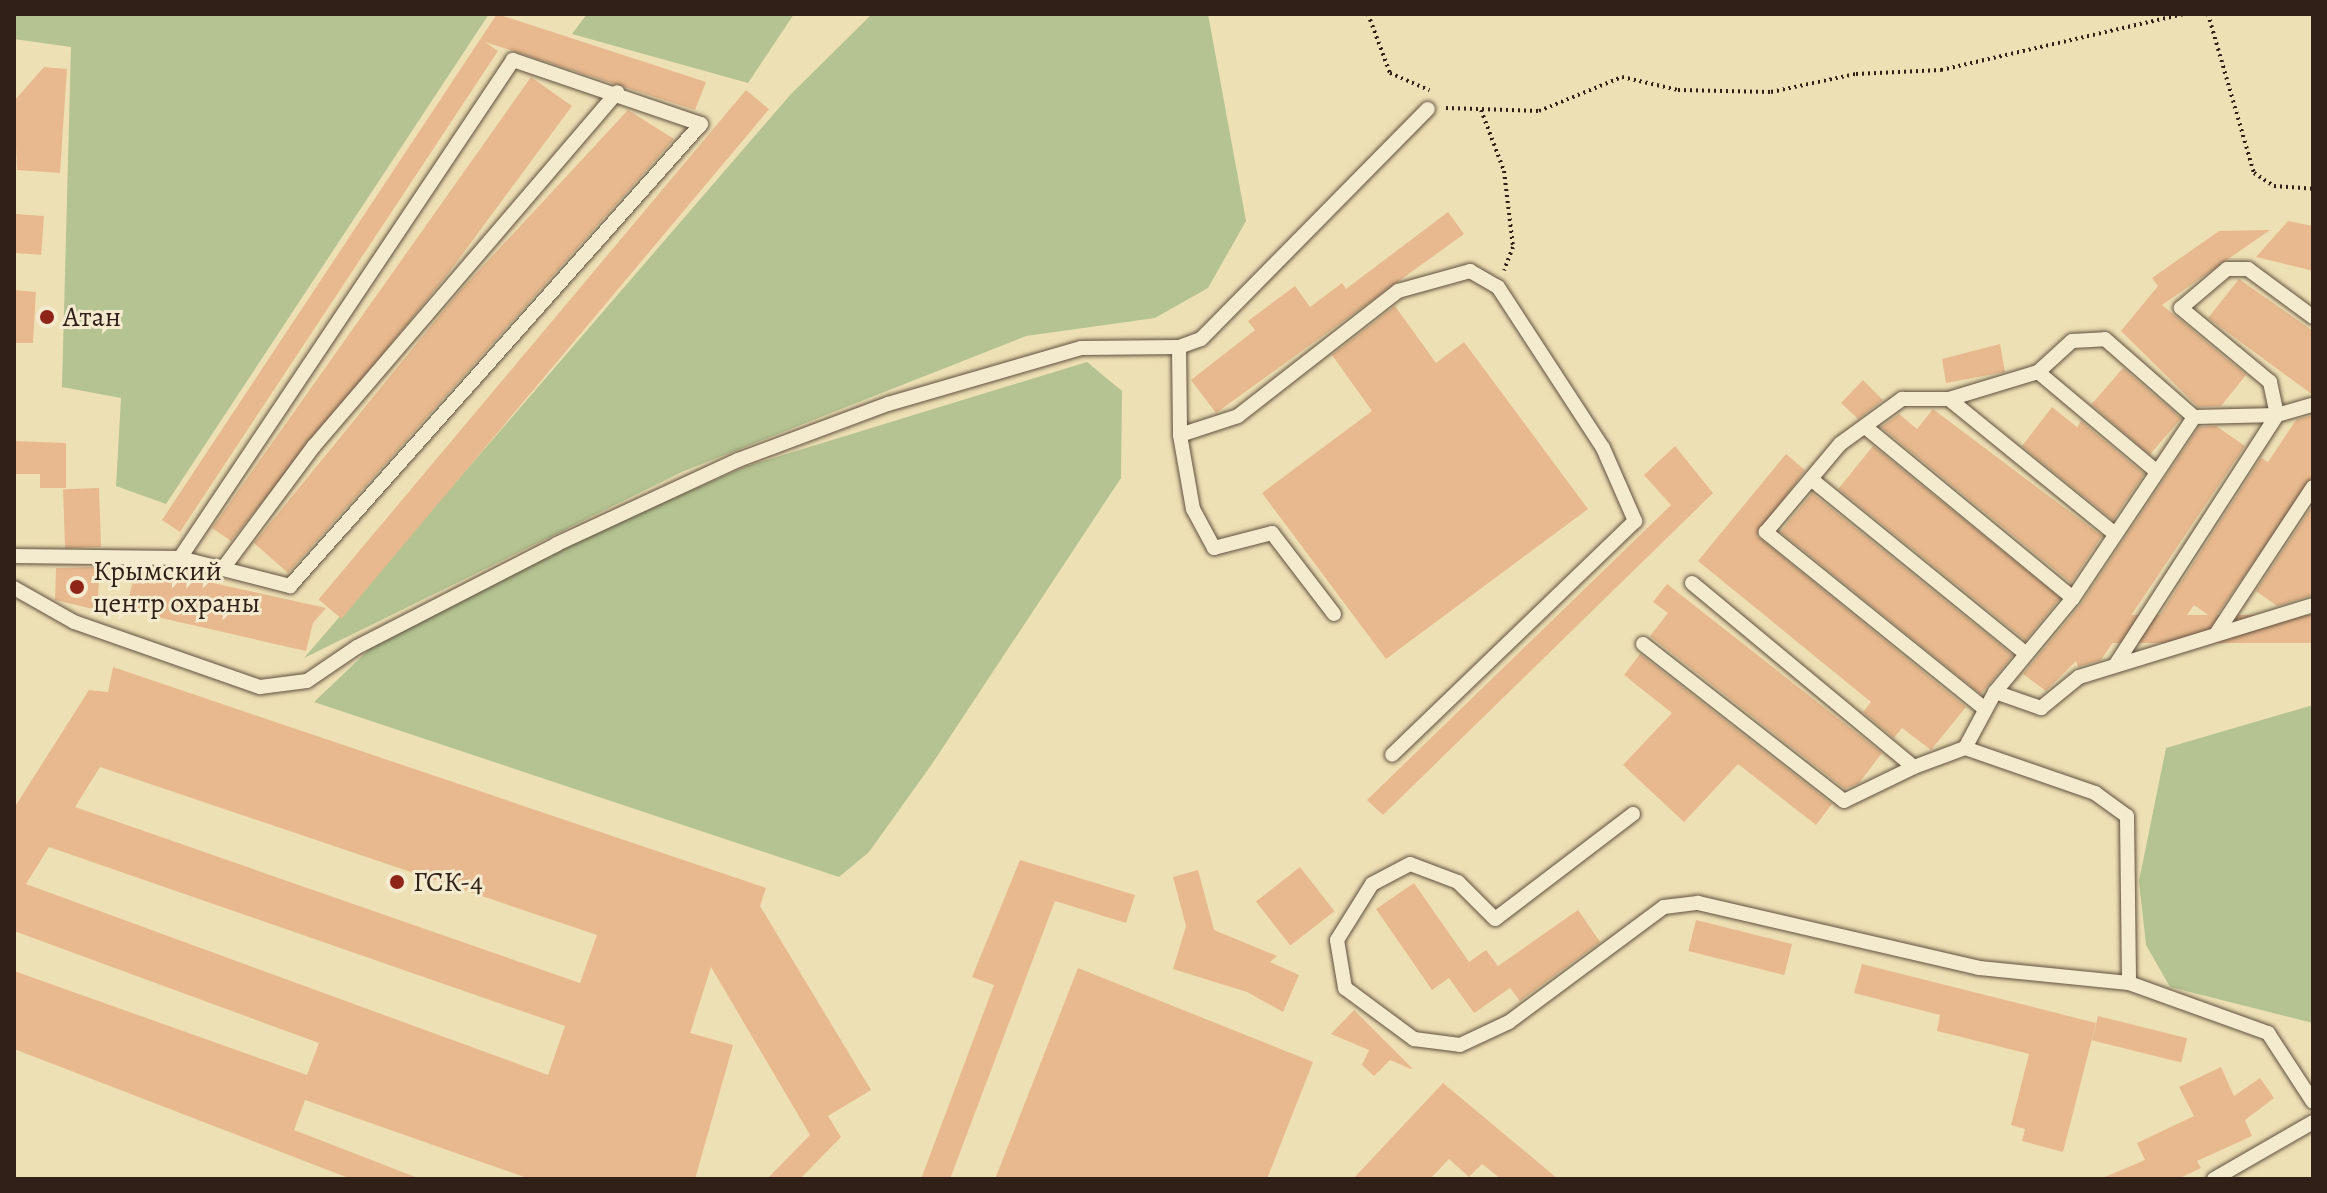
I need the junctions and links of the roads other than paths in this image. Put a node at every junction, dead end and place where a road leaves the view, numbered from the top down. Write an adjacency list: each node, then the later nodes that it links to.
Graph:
1 (617, 92): 17 (lane); 18 (lane); 18 (lane)
2 (1428, 109): 4 (lane)
3 (2313, 317): 8 (lane)
4 (1179, 347): 11 (lane); 20 (lane)
5 (2038, 372): 6 (lane); 9 (lane); 12 (lane)
6 (1949, 399): 10 (lane); 15 (lane)
7 (2313, 405): 8 (lane)
8 (2277, 415): 9 (lane); 27 (lane)
9 (2194, 417): 12 (lane)
10 (1869, 430): 13 (lane); 21 (lane)
11 (1180, 435): 23 (lane); 31 (lane)
12 (2157, 472): 15 (lane)
13 (1811, 479): 26 (lane); 29 (lane)
14 (2313, 487): 24 (lane)
15 (2115, 534): 21 (lane)
16 (14, 556): 17 (lane)
17 (180, 558): 18 (lane)
18 (224, 567)
19 (1692, 583): 32 (lane)
20 (14, 588)
21 (2073, 598): 26 (lane)
22 (2313, 605): 24 (lane)
23 (1334, 614)
24 (2216, 634): 27 (lane)
25 (1643, 644): 32 (lane)
26 (2026, 654): 28 (lane)
27 (2116, 664): 28 (lane)
28 (1995, 692): 29 (lane)
29 (1985, 709): 30 (lane)
30 (1965, 748): 32 (lane); 34 (lane)
31 (1392, 755)
32 (1914, 767)
33 (1633, 814): 34 (lane)
34 (2129, 983): 35 (lane)
35 (2313, 1102)
36 (2313, 1122): 37 (lane)
37 (2214, 1179)

